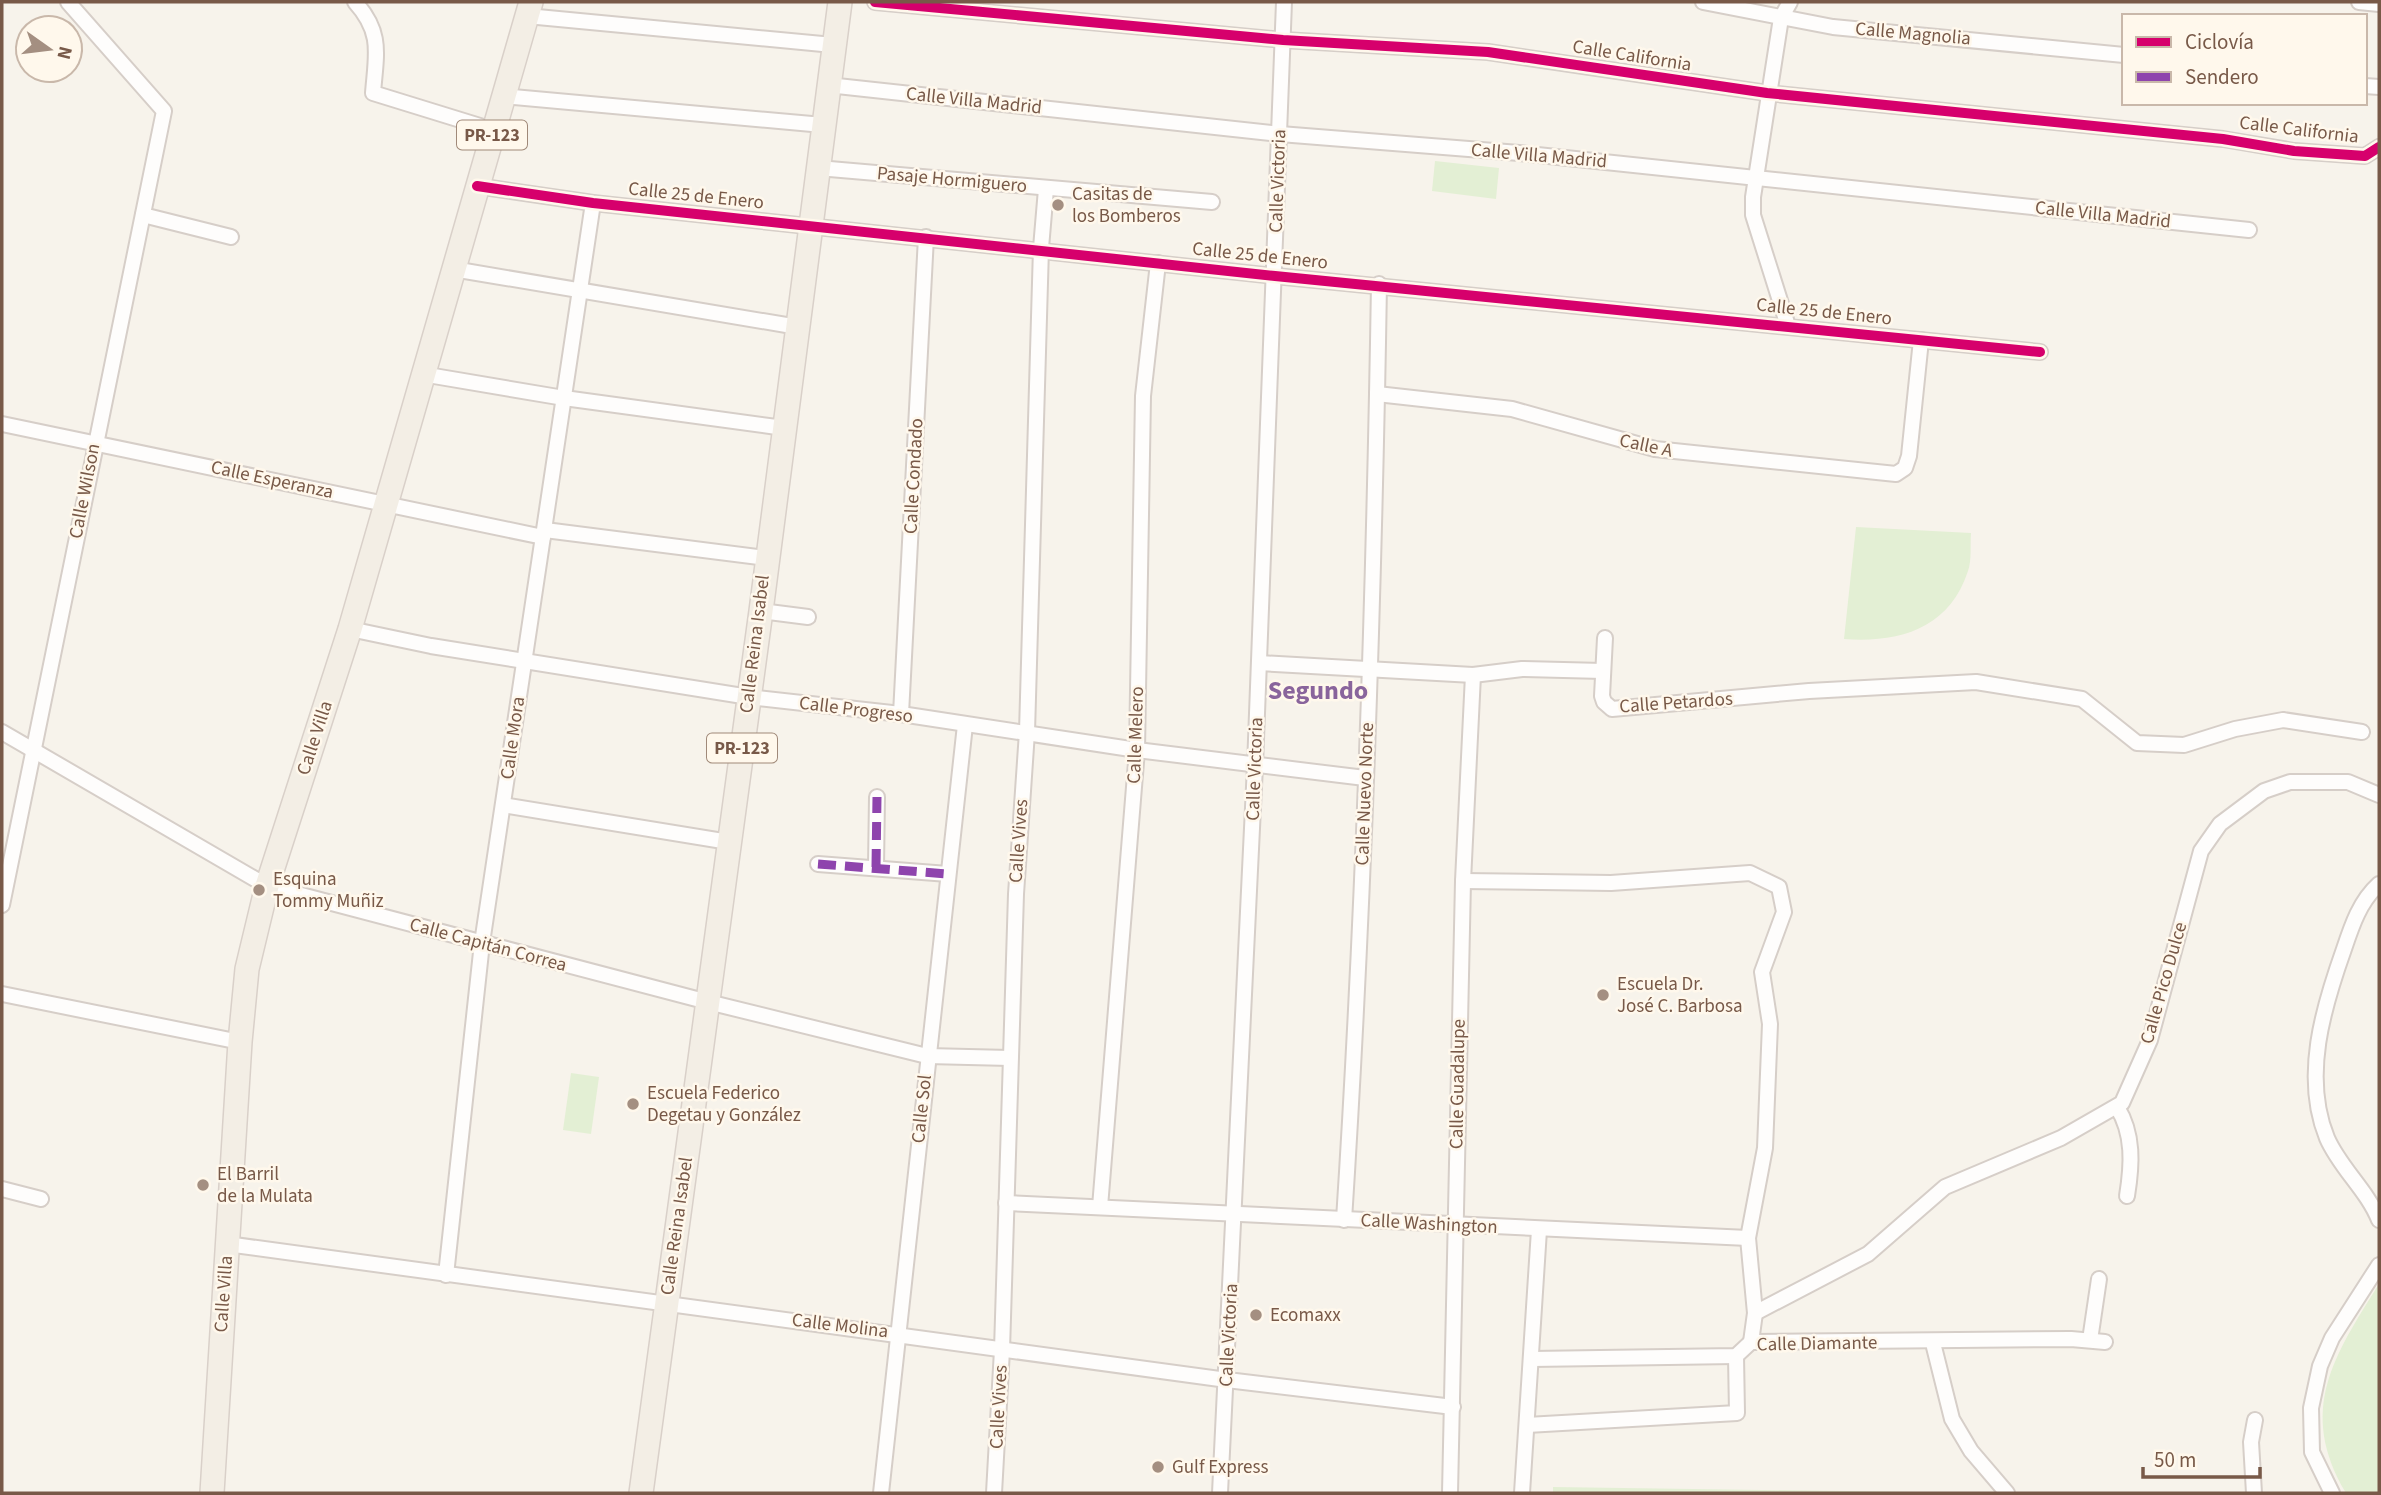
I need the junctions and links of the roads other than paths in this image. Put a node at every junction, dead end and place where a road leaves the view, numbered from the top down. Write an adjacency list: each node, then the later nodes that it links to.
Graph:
1 (68, 2): 28 (street, Calle Wilson)
2 (355, 2): 19 (street)
3 (840, 2): 13 (main road, Calle Reina Isabel / PR-123)
4 (875, 2): 12 (street, Calle California)
5 (1284, 2): 12 (street, Calle Victoria)
6 (1703, 2): 11 (street, Calle Magnolia)
7 (1790, 2): 11 (street)
8 (2359, 2): 9 (street)
9 (2379, 4)
10 (529, 9): 13 (street); 17 (main road, Calle Villa / PR-123)
11 (1781, 18): 14 (street, Calle Magnolia); 16 (street)
12 (1283, 40): 16 (street, Calle California); 20 (street, Calle Victoria)
13 (833, 46): 15 (main road, Calle Reina Isabel / PR-123)
14 (2122, 55)
15 (828, 85): 18 (main road, Calle Reina Isabel / PR-123); 20 (street, Calle Villa Madrid)
16 (1767, 93): 21 (street, Calle California); 23 (street)
17 (502, 96): 18 (street); 19 (main road, Calle Villa / PR-123)
18 (822, 125): 22 (main road, Calle Reina Isabel / PR-123)
19 (493, 131): 24 (main road, Calle Villa / PR-123)
20 (1280, 134): 23 (street, Calle Villa Madrid); 36 (street, Calle Victoria)
21 (2379, 147)
22 (818, 167): 25 (street, Pasaje Hormiguero); 29 (main road, Calle Reina Isabel / PR-123)
23 (1755, 177): 30 (street, Calle Villa Madrid); 39 (street)
24 (477, 186): 27 (street, Calle 25 de Enero); 35 (main road, Calle Villa / PR-123)
25 (1046, 189): 26 (street, Pasaje Hormiguero); 33 (street, Calle Vives)
26 (1212, 202)
27 (593, 203): 29 (street, Calle 25 de Enero); 38 (street, Calle Mora)
28 (143, 215): 31 (street); 48 (street, Calle Wilson)
29 (812, 226): 32 (street, Calle 25 de Enero); 40 (main road, Calle Reina Isabel / PR-123)
30 (2249, 230)
31 (231, 237)
32 (926, 237): 33 (street, Calle 25 de Enero); 62 (street, Calle Condado)
33 (1041, 248): 34 (street, Calle 25 de Enero); 65 (street, Calle Vives)
34 (1158, 263): 36 (street, Calle 25 de Enero); 67 (street, Calle Melero)
35 (453, 268): 38 (street); 43 (main road, Calle Villa / PR-123)
36 (1275, 276): 37 (street, Calle 25 de Enero); 57 (street, Calle Victoria)
37 (1378, 284): 39 (street, Calle 25 de Enero); 44 (street, Calle Nuevo Norte)
38 (581, 292): 40 (street); 45 (street, Calle Mora)
39 (1788, 326): 41 (street, Calle 25 de Enero)
40 (798, 327): 47 (main road, Calle Reina Isabel / PR-123)
41 (1921, 340): 42 (street, Calle 25 de Enero); 44 (street, Calle A)
42 (2040, 352)
43 (422, 374): 45 (street); 49 (main road, Calle Villa / PR-123)
44 (1377, 394): 58 (street, Calle Nuevo Norte)
45 (564, 398): 47 (street); 50 (street, Calle Mora)
46 (2, 424): 48 (street, Calle Esperanza)
47 (784, 428): 51 (main road, Calle Reina Isabel / PR-123)
48 (94, 443): 49 (street, Calle Esperanza); 68 (street, Calle Wilson)
49 (387, 503): 50 (street, Calle Esperanza); 54 (main road, Calle Villa / PR-123)
50 (544, 533): 51 (street, Calle Esperanza); 56 (street, Calle Mora)
51 (766, 558): 52 (main road, Calle Reina Isabel / PR-123)
52 (761, 611): 53 (street); 61 (main road, Calle Reina Isabel / PR-123)
53 (808, 617)
54 (350, 629): 56 (street, Calle Progreso); 80 (main road, Calle Villa / PR-123)
55 (1605, 638): 59 (street)
56 (524, 660): 61 (street, Calle Progreso); 73 (street, Calle Mora)
57 (1259, 663): 58 (street, Calle Petardos); 69 (street, Calle Victoria)
58 (1370, 670): 60 (street, Calle Petardos); 70 (street, Calle Nuevo Norte)
59 (1603, 671): 60 (street, Calle Petardos); 66 (street, Calle Petardos)
60 (1473, 675): 78 (street, Calle Guadalupe)
61 (749, 697): 62 (street, Calle Progreso); 74 (main road, Calle Reina Isabel / PR-123)
62 (901, 714): 63 (street, Calle Progreso)
63 (965, 725): 65 (street, Calle Progreso); 77 (street, Calle Sol)
64 (2, 732): 68 (street, Calle Capitán Correa)
65 (1027, 732): 67 (street, Calle Progreso); 87 (street, Calle Vives)
66 (2362, 732)
67 (1136, 750): 69 (street, Calle Progreso); 93 (street, Calle Melero)
68 (36, 751): 80 (street, Calle Capitán Correa); 81 (street, Calle Wilson)
69 (1255, 766): 70 (street, Calle Progreso); 94 (street, Calle Victoria)
70 (1365, 778): 95 (street, Calle Nuevo Norte)
71 (2379, 795): 88 (street, Calle Pico Dulce)
72 (877, 797): 76 (street)
73 (503, 805): 74 (street); 82 (street, Calle Mora)
74 (729, 842): 84 (main road, Calle Reina Isabel / PR-123)
75 (818, 864): 76 (street)
76 (876, 867): 77 (street)
77 (948, 874): 86 (street, Calle Sol)
78 (1463, 881): 97 (street, Calle Guadalupe); 99 (street)
79 (2379, 884): 96 (street)
80 (267, 887): 82 (street, Calle Capitán Correa); 85 (main road, Calle Villa / PR-123)
81 (2, 905)
82 (482, 943): 84 (street, Calle Capitán Correa); 102 (street, Calle Mora)
83 (2, 994): 85 (street)
84 (708, 1002): 86 (street, Calle Capitán Correa); 104 (main road, Calle Reina Isabel / PR-123)
85 (240, 1042): 100 (main road, Calle Villa / PR-123)
86 (927, 1056): 87 (street, Calle Capitán Correa); 106 (street, Calle Sol)
87 (1010, 1058): 92 (street, Calle Vives)
88 (2117, 1107): 90 (street); 105 (street)
89 (2, 1189): 91 (street)
90 (2127, 1196)
91 (41, 1199)
92 (1006, 1203): 93 (street, Calle Washington); 109 (street, Calle Vives)
93 (1100, 1207): 94 (street, Calle Washington)
94 (1235, 1215): 95 (street, Calle Washington); 112 (street, Calle Victoria)
95 (1344, 1220): 97 (street, Calle Washington)
96 (2379, 1220)
97 (1455, 1225): 98 (street, Calle Washington); 113 (street, Calle Guadalupe)
98 (1539, 1230): 99 (street, Calle Washington); 111 (street)
99 (1748, 1238): 105 (street)
100 (228, 1244): 102 (street, Calle Molina); 116 (main road, Calle Villa / PR-123)
101 (2379, 1265): 125 (street)
102 (446, 1275): 104 (street, Calle Molina)
103 (2099, 1279): 108 (street, Calle Diamante)
104 (666, 1305): 106 (street, Calle Molina); 117 (main road, Calle Reina Isabel / PR-123)
105 (1755, 1313): 107 (street)
106 (900, 1333): 109 (street, Calle Molina); 118 (street, Calle Sol)
107 (1751, 1342): 108 (street, Calle Diamante); 110 (street, Calle Diamante)
108 (1933, 1343): 123 (street)
109 (1002, 1350): 112 (street, Calle Molina); 119 (street, Calle Vives)
110 (1736, 1356): 111 (street, Calle Diamante); 115 (street)
111 (1532, 1359): 115 (street)
112 (1227, 1380): 113 (street, Calle Molina); 120 (street, Calle Victoria)
113 (1453, 1407): 121 (street, Calle Guadalupe)
114 (2255, 1420): 124 (street)
115 (1527, 1425): 122 (street)
116 (212, 1493)
117 (641, 1493)
118 (881, 1493)
119 (995, 1493)
120 (1220, 1493)
121 (1450, 1493)
122 (1522, 1493)
123 (2007, 1493)
124 (2254, 1493)
125 (2332, 1493)

